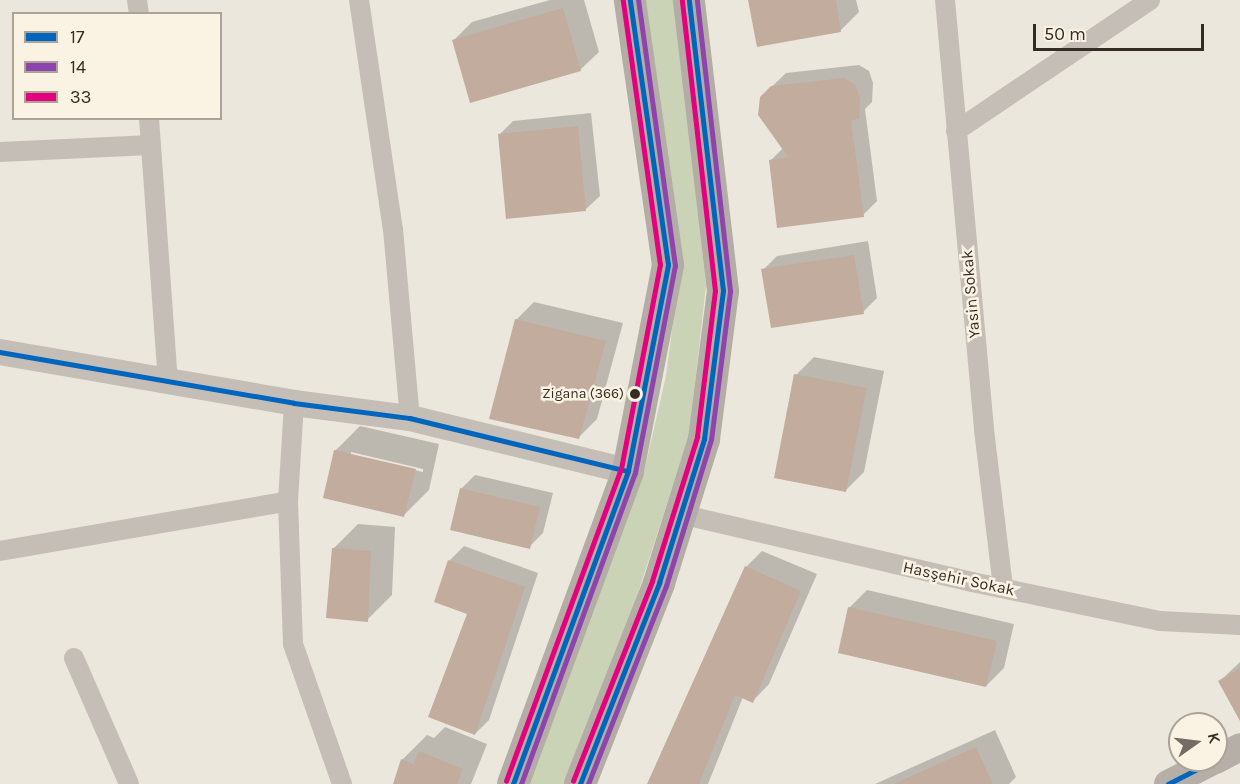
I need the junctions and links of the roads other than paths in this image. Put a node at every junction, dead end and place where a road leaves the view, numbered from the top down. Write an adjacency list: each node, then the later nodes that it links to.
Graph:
1 (359, 0): 13 (street)
2 (630, 0): 14 (main road)
3 (689, 0): 16 (main road)
4 (945, 0): 7 (street, Yasin Sokak)
5 (1150, 0): 7 (street)
6 (149, 120): 8 (street)
7 (956, 131): 18 (street, Yasin Sokak)
8 (151, 145): 9 (street); 11 (street)
9 (0, 152)
10 (0, 352): 11 (street)
11 (168, 380): 12 (street)
12 (294, 403): 13 (street); 15 (street)
13 (410, 418): 14 (street)
14 (628, 471): 24 (main road)
15 (288, 501): 17 (street); 23 (street)
16 (680, 514): 18 (street, Hasşehir Sokak); 25 (main road)
17 (0, 551)
18 (1003, 588): 19 (street, Hasşehir Sokak)
19 (1240, 625)
20 (74, 658): 22 (street)
21 (1192, 772): 26 (main road)
22 (129, 784)
23 (342, 784)
24 (513, 784)
25 (580, 784)
26 (1168, 784)

